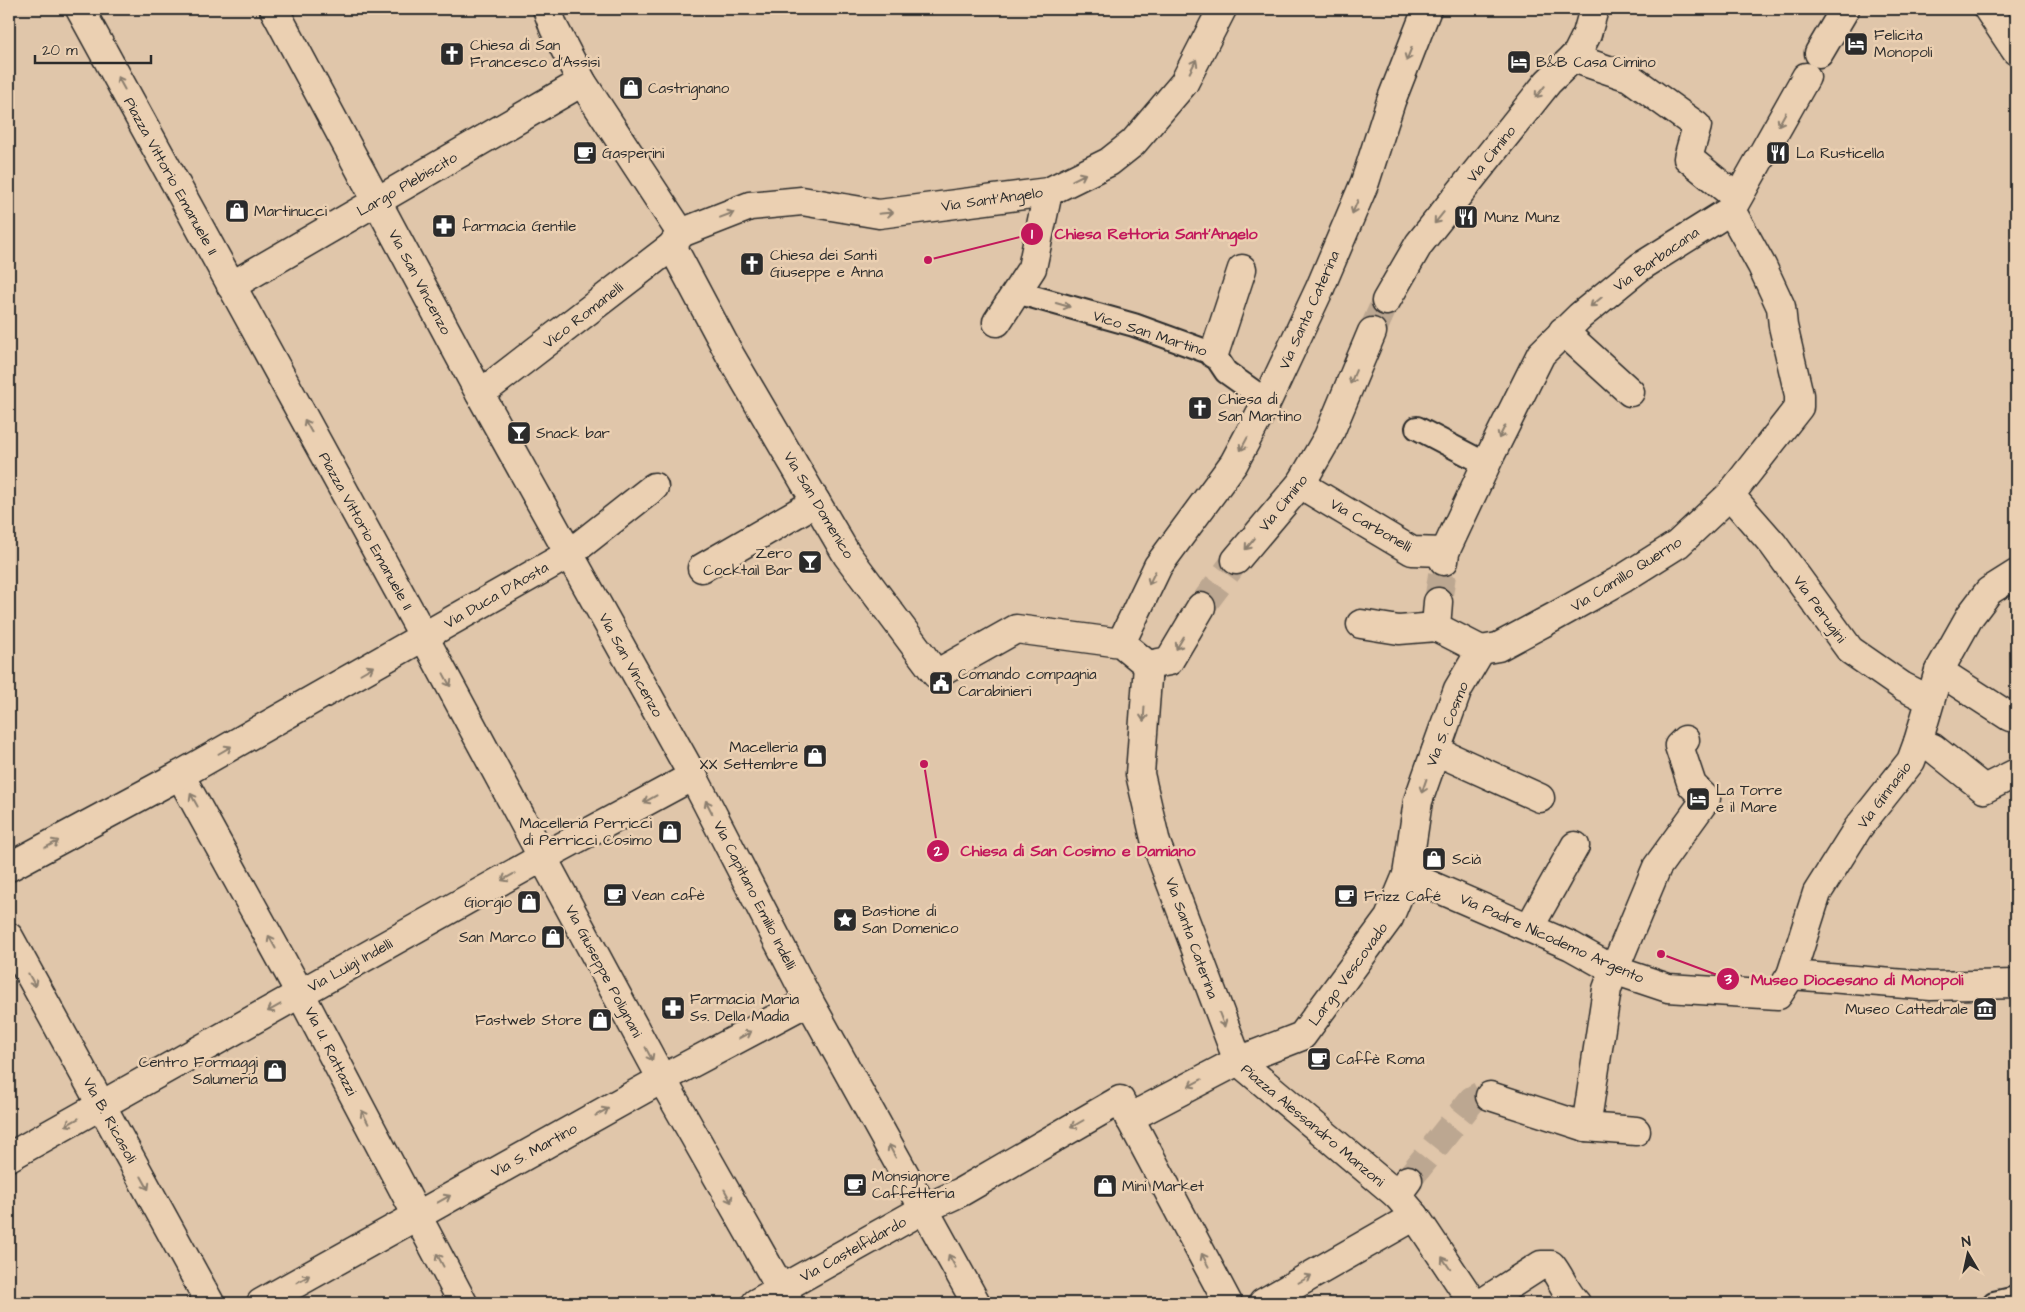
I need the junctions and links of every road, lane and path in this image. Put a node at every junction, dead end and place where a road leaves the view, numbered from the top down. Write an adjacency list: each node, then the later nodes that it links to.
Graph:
1 (80, 9): 19 (street, Piazza Vittorio Emanuele II, one-way to 1)
2 (274, 9): 15 (street, Via San Vincenzo)
3 (547, 9): 13 (street, Via San Domenico)
4 (1222, 9): 14 (street, Via Sant'Angelo, one-way to 4)
5 (1427, 9): 28 (street, Via Santa Caterina, one-way to 28)
6 (1594, 9): 11 (street, Via Cimino)
7 (1988, 9): 9 (street)
8 (1838, 12): 10 (street)
9 (2016, 51)
10 (1819, 53)
11 (1573, 58): 16 (street); 21 (street, Via Cimino, one-way to 21)
12 (1806, 77): 16 (street, Via Barbacana, one-way to 16)
13 (582, 82): 15 (street, Largo Plebiscito); 17 (street, Via San Domenico)
14 (1048, 192): 17 (street, Via Sant'Angelo, one-way to 14); 20 (street)
15 (377, 202): 19 (street, Largo Plebiscito); 27 (street, Via San Vincenzo)
16 (1734, 204): 23 (street, Via Barbacana, one-way to 23); 33 (street, Via Camillo Querno)
17 (677, 239): 27 (street, Vico Romanelli); 34 (street, Via San Domenico)
18 (1242, 269): 25 (street)
19 (231, 286): 42 (street, Piazza Vittorio Emanuele II, one-way to 19)
20 (1016, 292): 22 (street); 25 (lane, Vico San Martino, one-way to 25)
21 (1386, 301)
22 (997, 322)
23 (1563, 331): 26 (street); 30 (street, Via Barbacana, one-way to 30)
24 (1372, 332): 31 (street, Via Cimino, one-way to 31)
25 (1214, 354): 28 (lane, Vico San Martino)
26 (1630, 392)
27 (480, 394): 35 (street, Via San Vincenzo)
28 (1267, 401): 43 (street, Via Santa Caterina, one-way to 43)
29 (1417, 428): 30 (lane)
30 (1486, 464): 36 (street, Via Barbacana)
31 (1302, 482): 36 (street, Via Carbonelli); 37 (street, Via Cimino, one-way to 37)
32 (654, 487): 35 (street)
33 (1730, 495): 44 (street, Via Camillo Querno); 47 (street, Via Perugini)
34 (816, 502): 38 (street); 43 (street, Via San Domenico)
35 (569, 554): 42 (street, Via Duca D'Aosta); 54 (street, Via San Vincenzo)
36 (1444, 557)
37 (1236, 560)
38 (702, 568)
39 (2016, 574): 46 (street, Via Ginnasio)
40 (1201, 608): 45 (street, one-way to 45)
41 (1361, 624): 44 (street)
42 (424, 637): 53 (street, one-way to 42); 57 (street, Via Giuseppe Polignani, one-way to 57)
43 (1121, 643): 45 (street)
44 (1481, 650): 51 (street, Via S. Cosmo)
45 (1148, 665): 67 (street, Via Santa Caterina, one-way to 67)
46 (1939, 671): 47 (street, Via Ginnasio); 48 (street)
47 (1930, 700): 50 (street, Via Ginnasio)
48 (2016, 713)
49 (1686, 740): 62 (street)
50 (1918, 742): 52 (street); 63 (street, Via Ginnasio)
51 (1436, 751): 55 (street); 59 (street, Via S. Cosmo, one-way to 59)
52 (2016, 773)
53 (180, 775): 58 (street, one-way to 53); 65 (street, Via U. Rattazzi, one-way to 53)
54 (693, 776): 57 (street, Via Luigi Indelli, one-way to 57); 66 (street, Via Capitano Emilio Indelli, one-way to 54)
55 (1540, 798)
56 (1574, 846): 60 (street)
57 (543, 857): 65 (street, Via Luigi Indelli, one-way to 65); 68 (street, Via Giuseppe Polignani, one-way to 68)
58 (9, 867)
59 (1408, 875): 60 (street, Via Padre Nicodemo Argento); 67 (street, Largo Vescovado)
60 (1529, 928): 62 (street, Via Padre Nicodemo Argento)
61 (9, 937): 70 (street, Via B. Ricasoli, one-way to 70)
62 (1614, 970): 63 (street, Via Padre Nicodemo Argento); 72 (street)
63 (1791, 975): 64 (street)
64 (2016, 984)
65 (300, 993): 70 (street, Via Luigi Indelli, one-way to 70); 76 (street, Via U. Rattazzi, one-way to 65)
66 (809, 1001): 68 (street, Via S. Martino, one-way to 66); 75 (street, Via Capitano Emilio Indelli, one-way to 66)
67 (1238, 1061): 71 (street, Piazza Alessandro Manzoni, one-way to 71); 77 (street, Piazza Alessandro Manzoni)
68 (662, 1078): 76 (street, Via S. Martino, one-way to 68); 78 (street, Via Giuseppe Polignani, one-way to 78)
69 (1490, 1096): 72 (street)
70 (102, 1105): 74 (street, Via Luigi Indelli, one-way to 74); 80 (street, Via B. Ricasoli, one-way to 80)
71 (1124, 1109): 75 (street, Piazza Alessandro Manzoni, one-way to 75); 85 (street, one-way to 71)
72 (1586, 1127): 73 (street)
73 (1636, 1131)
74 (9, 1157)
75 (924, 1210): 78 (street, Via Castelfidardo); 84 (street, Via Capitano Emilio Indelli, one-way to 75)
76 (416, 1215): 81 (street, Via S. Martino, one-way to 76); 82 (street, Via U. Rattazzi, one-way to 76)
77 (1415, 1216): 86 (street, one-way to 77); 87 (street, Piazza Alessandro Manzoni, one-way to 77)
78 (785, 1296): 83 (street, Via Castelfidardo)
79 (2016, 1298): 90 (lane)
80 (210, 1303)
81 (260, 1303)
82 (463, 1303)
83 (756, 1303)
84 (976, 1303)
85 (1228, 1303)
86 (1263, 1303)
87 (1473, 1303)
88 (1482, 1303): 89 (street)
89 (1576, 1303)
90 (1994, 1303)

